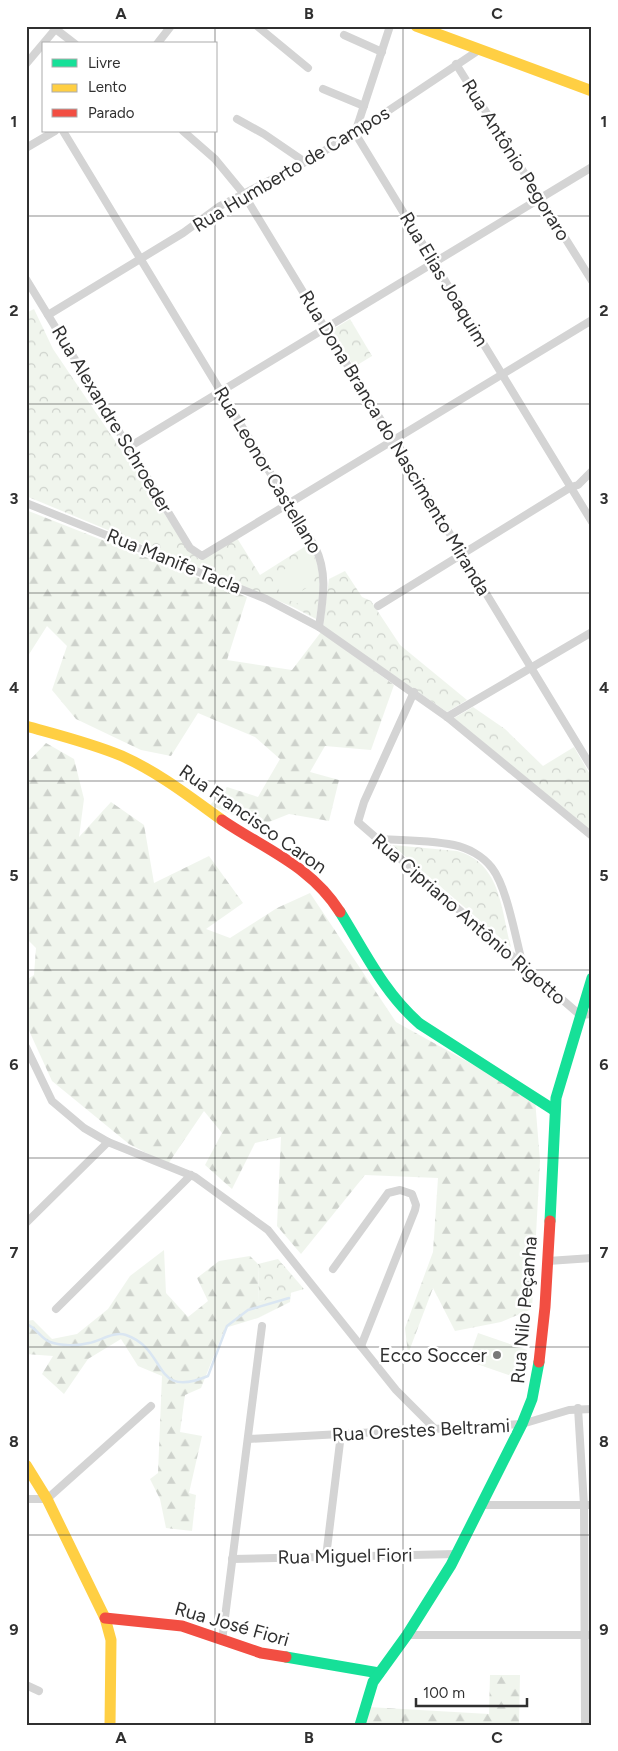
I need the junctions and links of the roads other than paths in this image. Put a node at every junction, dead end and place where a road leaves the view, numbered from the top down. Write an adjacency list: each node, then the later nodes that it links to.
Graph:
1 (171, 26): 9 (street)
2 (258, 26): 15 (street)
3 (390, 26): 12 (street)
4 (416, 26): 11 (street)
5 (55, 27): 7 (street); 8 (street)
6 (344, 35): 12 (street)
7 (43, 42)
8 (73, 42)
9 (159, 42)
10 (42, 44): 13 (street)
11 (479, 50): 14 (street, Rua Humberto de Campos); 17 (street)
12 (382, 52): 18 (street)
13 (26, 64)
14 (456, 64): 23 (street, Rua Humberto de Campos); 28 (street, Rua Antônio Pegoraro)
15 (308, 68)
16 (323, 88): 18 (street)
17 (592, 91)
18 (364, 106): 23 (street)
19 (237, 119): 25 (street)
20 (53, 132): 24 (street)
21 (64, 132): 29 (street, Rua Leonor Castellano)
22 (183, 132): 27 (street, Rua Dona Branca do Nascimento Miranda)
23 (355, 133): 25 (street, Rua Humberto de Campos); 30 (street, Rua Elias Joaquim)
24 (26, 148)
25 (305, 162): 27 (street, Rua Humberto de Campos)
26 (592, 167): 28 (street)
27 (243, 193): 29 (street, Rua Humberto de Campos); 35 (street, Rua Dona Branca do Nascimento Miranda)
28 (540, 198): 30 (street); 32 (street, Rua Antônio Pegoraro)
29 (140, 259): 33 (street, Rua Humberto de Campos); 37 (street, Rua Leonor Castellano)
30 (434, 262): 35 (street); 36 (street, Rua Elias Joaquim)
31 (26, 279): 33 (street, Rua Alexandre Schroeder)
32 (592, 282)
33 (48, 315): 39 (street, Rua Alexandre Schroeder)
34 (592, 320): 36 (street)
35 (325, 328): 37 (street); 38 (street, Rua Dona Branca do Nascimento Miranda)
36 (502, 374): 38 (street); 41 (street, Rua Elias Joaquim)
37 (221, 391): 39 (street); 42 (street, Rua Leonor Castellano)
38 (393, 440): 42 (street); 45 (street, Rua Dona Branca do Nascimento Miranda)
39 (129, 447): 42 (street, Rua Alexandre Schroeder)
40 (592, 471): 41 (street)
41 (571, 487): 44 (street, Rua Elias Joaquim); 45 (street)
42 (289, 503): 47 (street, Rua Leonor Castellano)
43 (26, 504): 47 (street, Rua Manife Tacla)
44 (592, 522)
45 (462, 554): 46 (street); 49 (street, Rua Dona Branca do Nascimento Miranda)
46 (378, 606)
47 (318, 627): 50 (street)
48 (592, 632): 49 (street)
49 (532, 669): 51 (street); 53 (street, Rua Dona Branca do Nascimento Miranda)
50 (414, 692): 51 (street); 55 (street, Rua Cipriano Antônio Rigotto)
51 (447, 717): 54 (street)
52 (27, 727): 60 (street, Rua Francisco Caron)
53 (592, 768)
54 (592, 836)
55 (378, 838): 56 (street, Rua Cipriano Antônio Rigotto); 56 (street)
56 (523, 966): 58 (street, Rua Cipriano Antônio Rigotto)
57 (592, 978): 58 (street, Rua Nilo Peçanha)
58 (586, 1014): 60 (street, Rua Nilo Peçanha)
59 (26, 1047): 61 (street)
60 (554, 1110): 65 (street, Rua Nilo Peçanha)
61 (108, 1142): 62 (street); 63 (street)
62 (191, 1175): 67 (street); 69 (street)
63 (26, 1223)
64 (592, 1258): 65 (street)
65 (548, 1261): 73 (street, Rua Nilo Peçanha)
66 (332, 1269): 69 (street)
67 (56, 1309)
68 (262, 1326): 76 (street)
69 (362, 1346): 74 (street)
70 (151, 1406): 79 (street)
71 (578, 1408): 72 (street, Rua Orestes Beltrami); 73 (street, Rua Orestes Beltrami); 81 (street)
72 (592, 1409)
73 (522, 1424): 74 (street, Rua Orestes Beltrami); 80 (street, Rua Nilo Peçanha)
74 (435, 1429): 75 (street, Rua Orestes Beltrami)
75 (341, 1434): 76 (street, Rua Orestes Beltrami); 83 (street)
76 (248, 1439): 84 (street)
77 (26, 1465): 79 (street)
78 (26, 1499): 79 (street)
79 (48, 1499): 85 (street)
80 (482, 1505): 81 (street); 82 (street, Rua Nilo Peçanha)
81 (588, 1505): 87 (street)
82 (457, 1554): 83 (street, Rua Miguel Fiori); 86 (street, Rua Nilo Peçanha)
83 (326, 1557): 84 (street, Rua Miguel Fiori)
84 (232, 1559): 88 (street)
85 (105, 1618): 88 (street, Rua José Fiori); 92 (street)
86 (407, 1635): 87 (street); 89 (street, Rua Nilo Peçanha)
87 (588, 1635): 94 (street)
88 (222, 1641): 89 (street, Rua José Fiori)
89 (379, 1673): 93 (street, Rua Nilo Peçanha)
90 (26, 1686): 91 (street)
91 (38, 1691)
92 (110, 1725)
93 (360, 1725)
94 (585, 1725)

